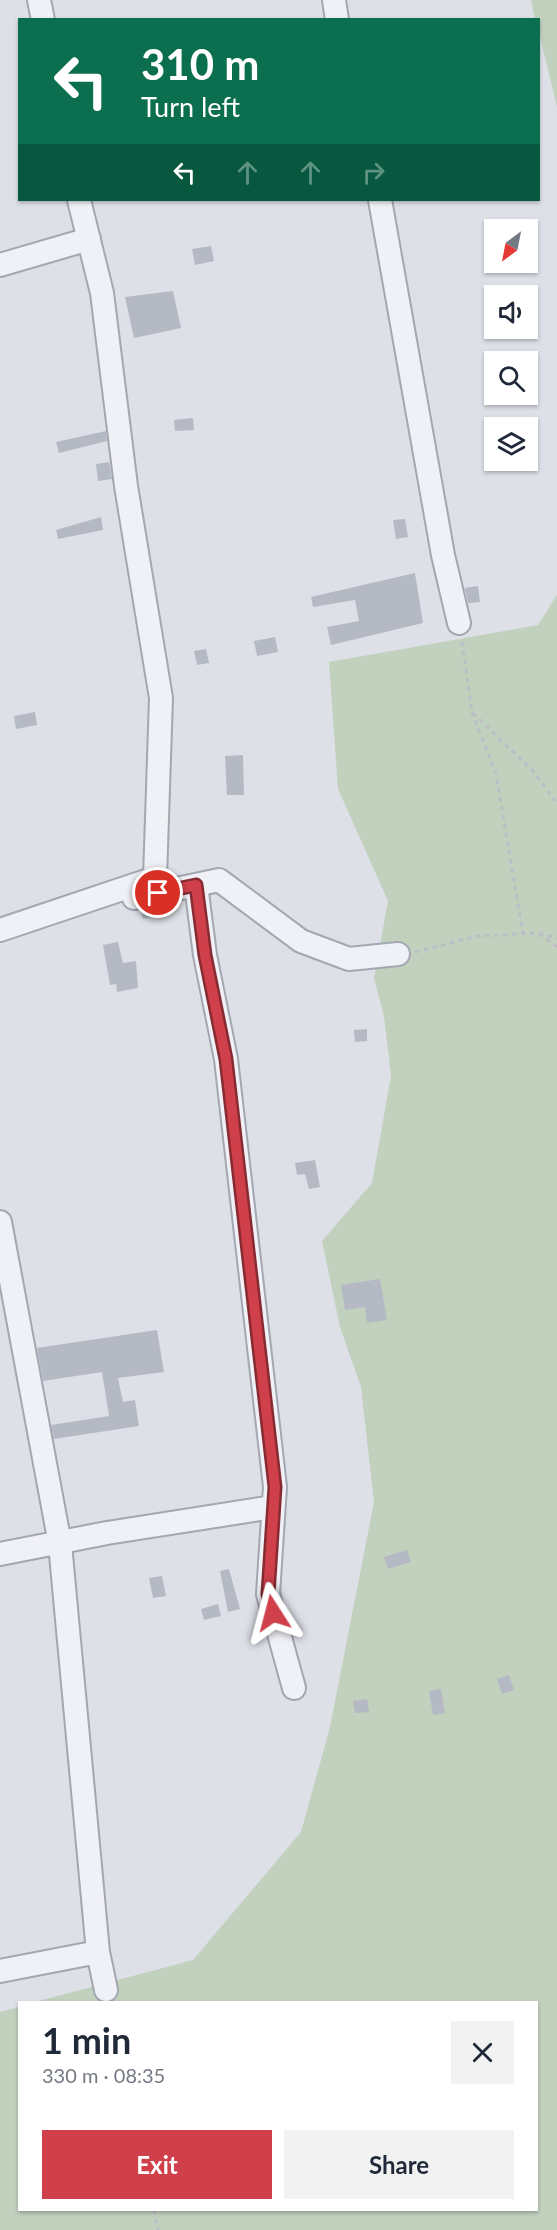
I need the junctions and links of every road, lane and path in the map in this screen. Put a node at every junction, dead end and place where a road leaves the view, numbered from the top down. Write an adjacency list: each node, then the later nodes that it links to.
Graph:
1 (39, 0): 3 (street)
2 (334, 0): 4 (street)
3 (43, 18)
4 (337, 18)
5 (79, 201): 7 (street)
6 (380, 201): 9 (street)
7 (89, 239): 8 (street); 13 (street)
8 (0, 265)
9 (459, 623): 10 (path)
10 (472, 712): 11 (path); 15 (path)
11 (557, 803)
12 (196, 885): 13 (street); 18 (street); 20 (street)
13 (0, 928)
14 (537, 933): 15 (path); 16 (path); 17 (path)
15 (523, 934): 18 (path)
16 (557, 938)
17 (557, 947)
18 (398, 954)
19 (0, 1222): 21 (street)
20 (273, 1507): 21 (street); 23 (street)
21 (60, 1544): 22 (street); 24 (street)
22 (0, 1554)
23 (294, 1688)
24 (98, 1952): 25 (street); 26 (street)
25 (0, 1971)
26 (106, 1990)
27 (154, 2211): 28 (path)
28 (158, 2230)

